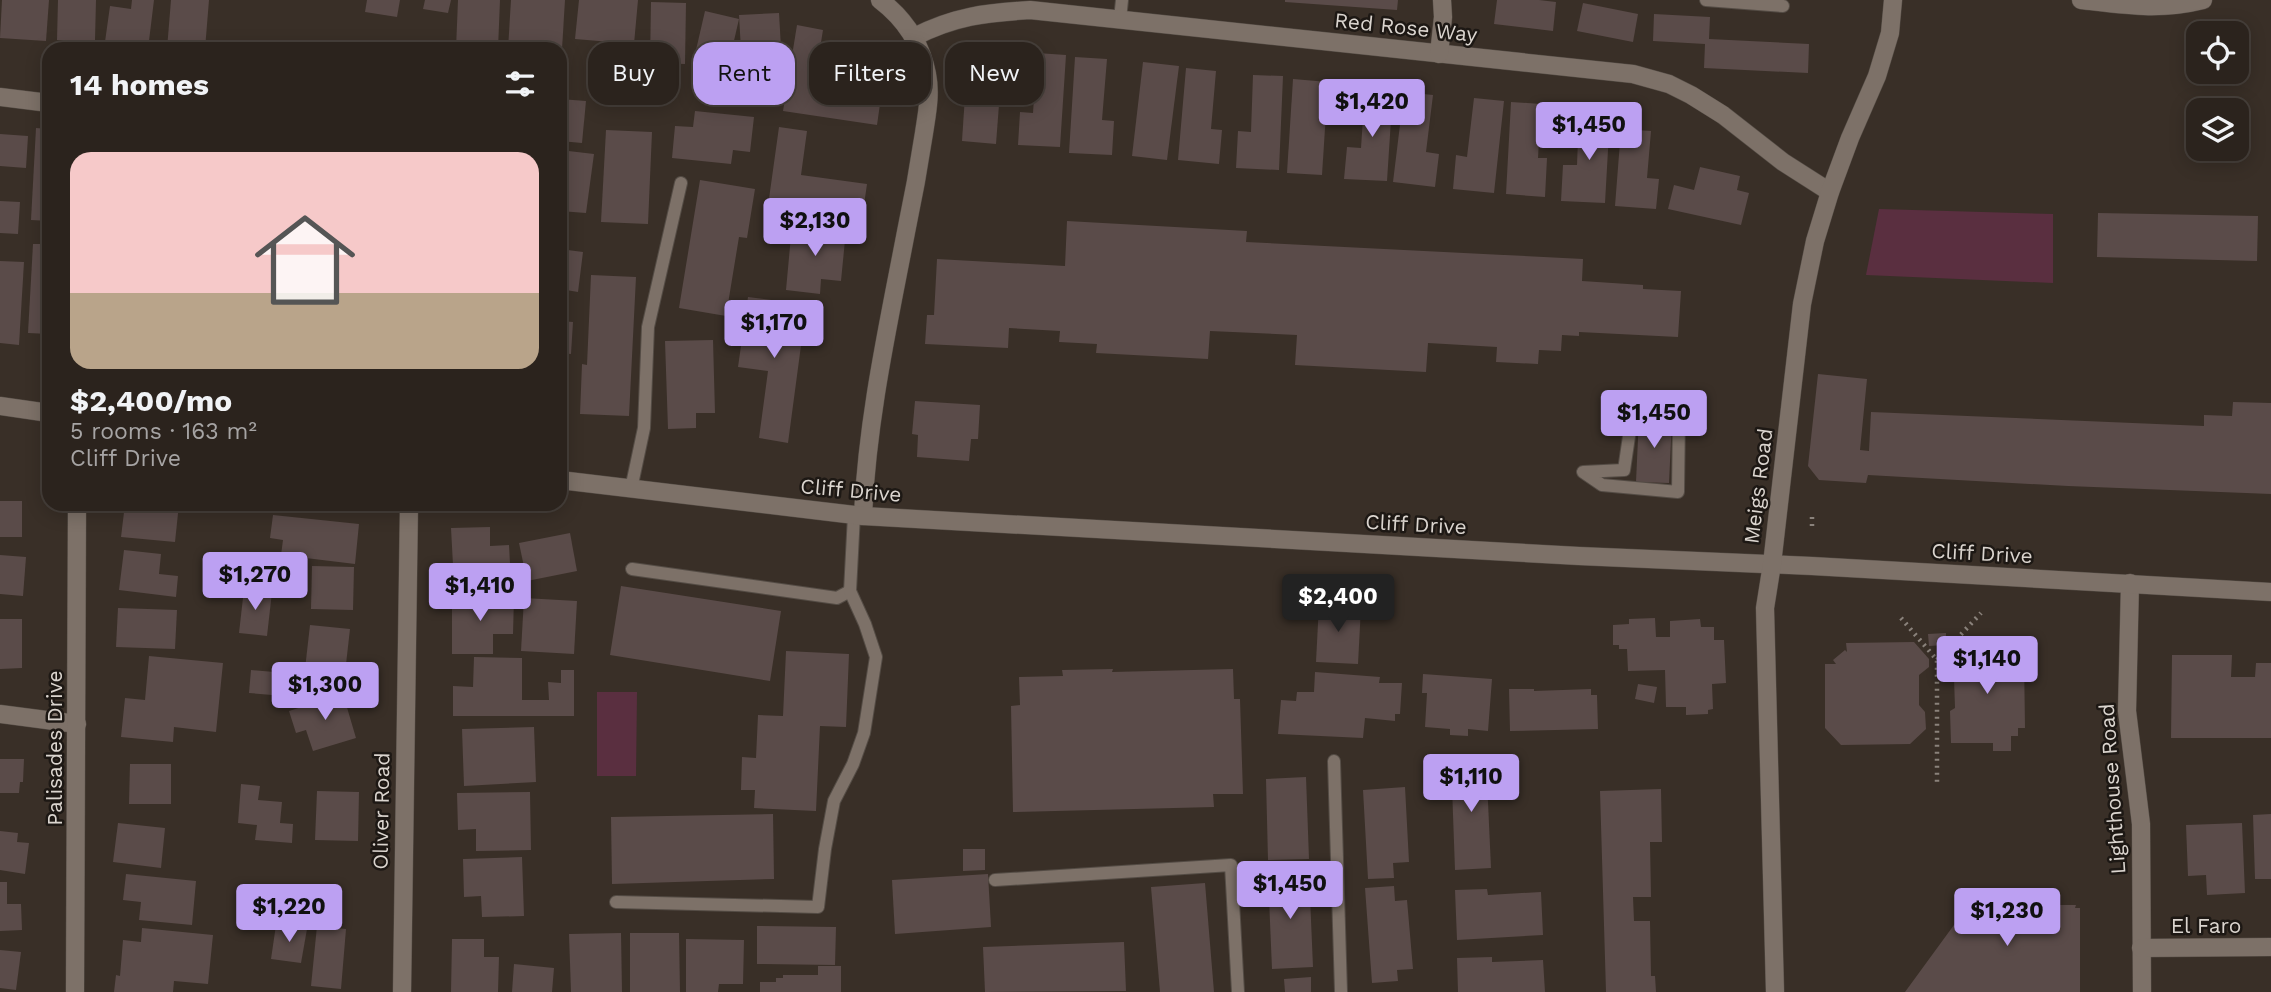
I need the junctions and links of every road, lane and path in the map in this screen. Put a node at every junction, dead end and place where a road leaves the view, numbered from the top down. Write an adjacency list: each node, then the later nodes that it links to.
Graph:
1 (880, 0): 10 (street)
2 (1122, 0): 9 (lane)
3 (1442, 0): 11 (street)
4 (1706, 0): 8 (lane)
5 (1893, 0): 15 (street, Meigs Road)
6 (2081, 0): 7 (street)
7 (2203, 0)
8 (1783, 6)
9 (1120, 19): 10 (street, Red Rose Way); 11 (street, Red Rose Way)
10 (914, 37): 23 (street)
11 (1439, 54): 15 (street, Red Rose Way)
12 (0, 97): 13 (street)
13 (42, 102)
14 (681, 183): 20 (lane)
15 (1830, 192): 24 (street, Meigs Road)
16 (0, 406): 17 (street)
17 (42, 412)
18 (1583, 472): 18 (lane)
19 (567, 481): 20 (street, Cliff Drive)
20 (631, 489): 23 (street, Cliff Drive)
21 (76, 511): 33 (street, Palisades Drive)
22 (409, 511): 41 (street, Oliver Road)
23 (859, 515): 24 (street, Cliff Drive); 27 (lane)
24 (1772, 564): 26 (street, Cliff Drive); 44 (street, Meigs Road)
25 (632, 569): 27 (lane)
26 (2130, 583): 28 (street, Cliff Drive); 39 (street, Lighthouse Road)
27 (849, 591): 37 (lane)
28 (2271, 592)
29 (1982, 613): 31 (path)
30 (1901, 618): 31 (path)
31 (1937, 660): 35 (path)
32 (0, 714): 33 (street)
33 (77, 724): 40 (street, Palisades Drive)
34 (1334, 761): 43 (lane)
35 (1937, 784)
36 (995, 880): 42 (lane)
37 (616, 902)
38 (2271, 947): 39 (street, El Faro)
39 (2141, 948): 45 (street, Lighthouse Road)
40 (75, 992)
41 (402, 992)
42 (1238, 992)
43 (1342, 992)
44 (1775, 992)
45 (2142, 992)

